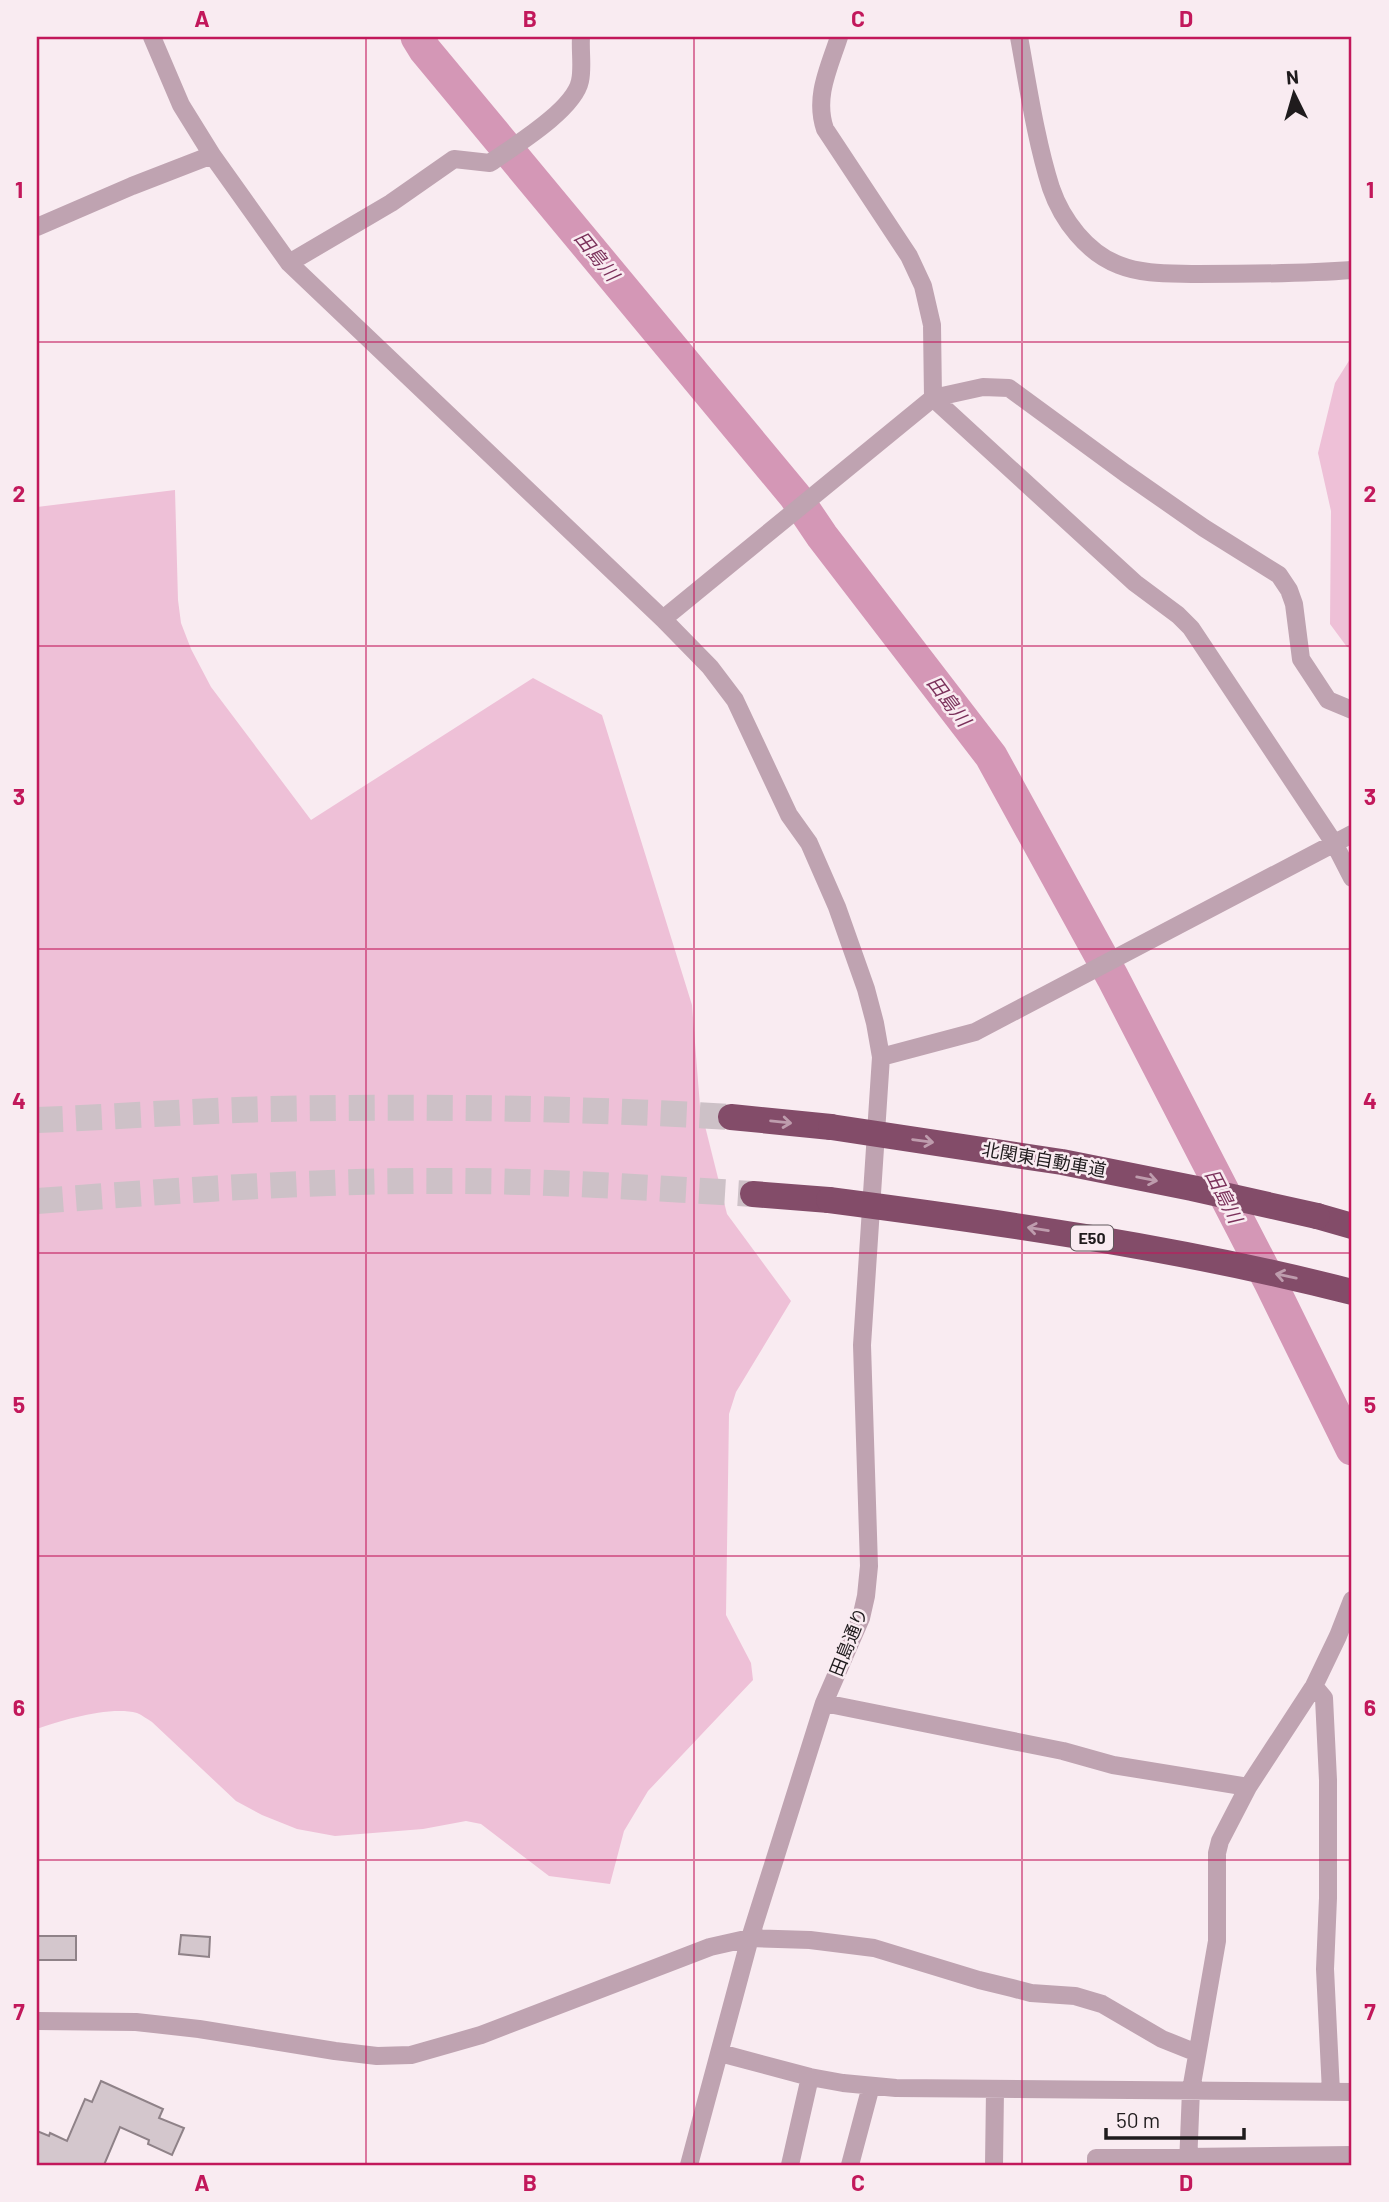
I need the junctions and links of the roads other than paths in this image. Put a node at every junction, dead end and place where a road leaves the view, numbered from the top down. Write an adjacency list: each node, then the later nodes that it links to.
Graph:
1 (152, 37): 5 (street, 田島通り)
2 (581, 37): 7 (street)
3 (839, 37): 9 (street)
4 (1019, 37): 8 (street)
5 (212, 155): 6 (street); 7 (street, 田島通り)
6 (37, 227)
7 (289, 263): 10 (street, 田島通り)
8 (1352, 270)
9 (933, 398): 10 (street); 11 (street); 13 (street)
10 (663, 619): 15 (street, 田島通り)
11 (1352, 710)
12 (1352, 834): 13 (street)
13 (1334, 843): 14 (street); 15 (street)
14 (1352, 878)
15 (881, 1057): 22 (street, 田島通り)
16 (731, 1117): 18 (highway, 北関東自動車道, one-way to 18, bridge)
17 (753, 1194): 19 (highway, E50, one-way to 17, bridge)
18 (1352, 1226)
19 (1352, 1292)
20 (1352, 1600): 21 (street)
21 (1314, 1686): 23 (street); 32 (street)
22 (824, 1703): 23 (street); 24 (street, 田島通り)
23 (1248, 1787): 27 (street)
24 (750, 1938): 25 (street); 26 (street, 田島通り); 27 (street)
25 (37, 2021)
26 (720, 2053): 28 (street); 37 (street, 田島通り)
27 (1197, 2053): 31 (street)
28 (810, 2077): 29 (street); 38 (street)
29 (871, 2086): 30 (street); 39 (street)
30 (995, 2090): 31 (street); 40 (street)
31 (1191, 2091): 32 (street); 36 (street)
32 (1331, 2092): 33 (street)
33 (1352, 2092)
34 (1352, 2155): 35 (street)
35 (1282, 2160): 36 (street)
36 (1188, 2161): 41 (street)
37 (689, 2165)
38 (790, 2165)
39 (850, 2165)
40 (994, 2165)
41 (1096, 2165)

